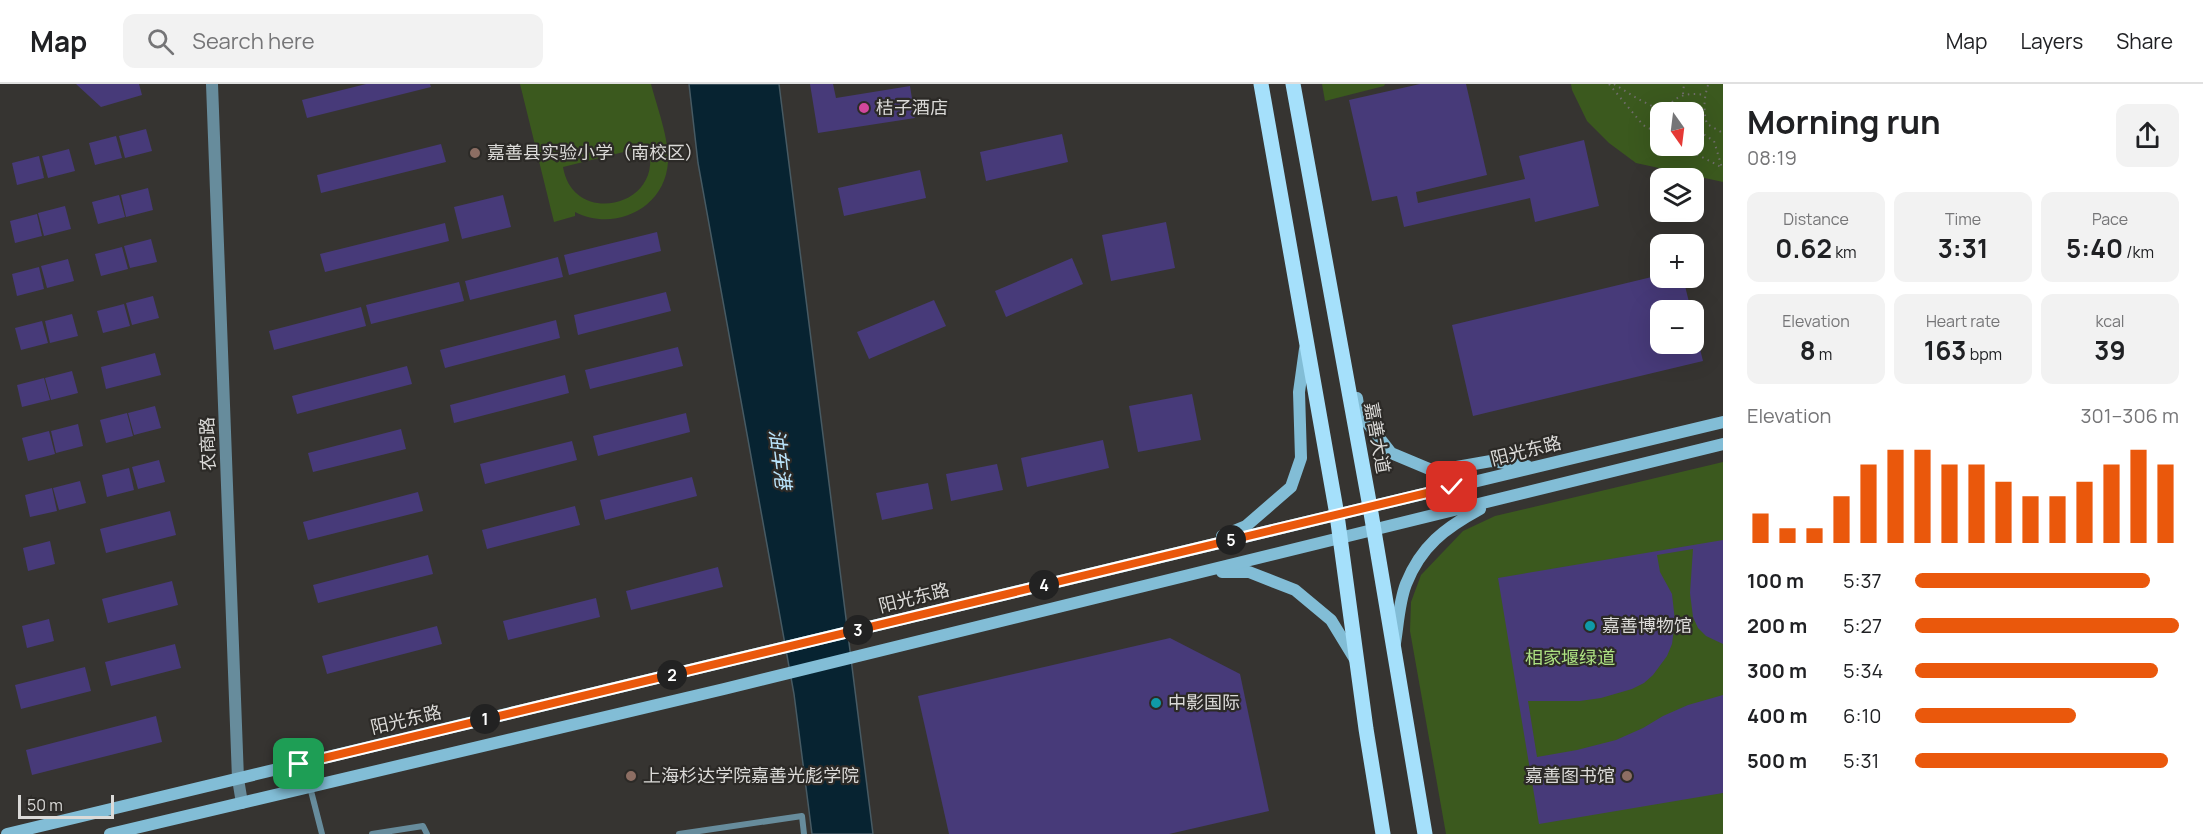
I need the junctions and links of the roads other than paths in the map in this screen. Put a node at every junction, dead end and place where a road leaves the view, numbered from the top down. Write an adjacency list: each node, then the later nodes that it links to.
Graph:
1 (212, 84): 18 (street, 农商路)
2 (1261, 84): 4 (main road)
3 (1293, 84): 5 (main road, 嘉善大道)
4 (1306, 342): 11 (main road); 14 (main road)
5 (1345, 369): 8 (main road); 10 (main road, 嘉善大道)
6 (1723, 422): 8 (main road, 阳光东路)
7 (1723, 444): 9 (main road)
8 (1534, 467): 10 (main road, 阳光东路)
9 (1495, 501): 12 (main road); 16 (main road)
10 (1370, 507): 11 (main road, 阳光东路); 12 (main road, 嘉善大道)
11 (1336, 515): 13 (main road); 14 (main road, 阳光东路)
12 (1373, 531): 13 (main road); 16 (main road, 嘉善大道)
13 (1340, 537): 15 (main road); 17 (main road)
14 (1192, 549): 18 (main road, 阳光东路)
15 (1197, 573): 17 (main road); 19 (main road)
16 (1394, 651): 29 (main road, 嘉善大道)
17 (1357, 663): 28 (main road)
18 (238, 778): 20 (street, 农商路); 21 (main road, 阳光东路)
19 (310, 787): 20 (main road); 23 (lane)
20 (242, 803): 22 (main road)
21 (8, 834)
22 (110, 834)
23 (322, 834)
24 (372, 834): 25 (lane)
25 (427, 834)
26 (679, 834): 27 (lane)
27 (804, 834)
28 (1383, 834)
29 (1425, 834)

